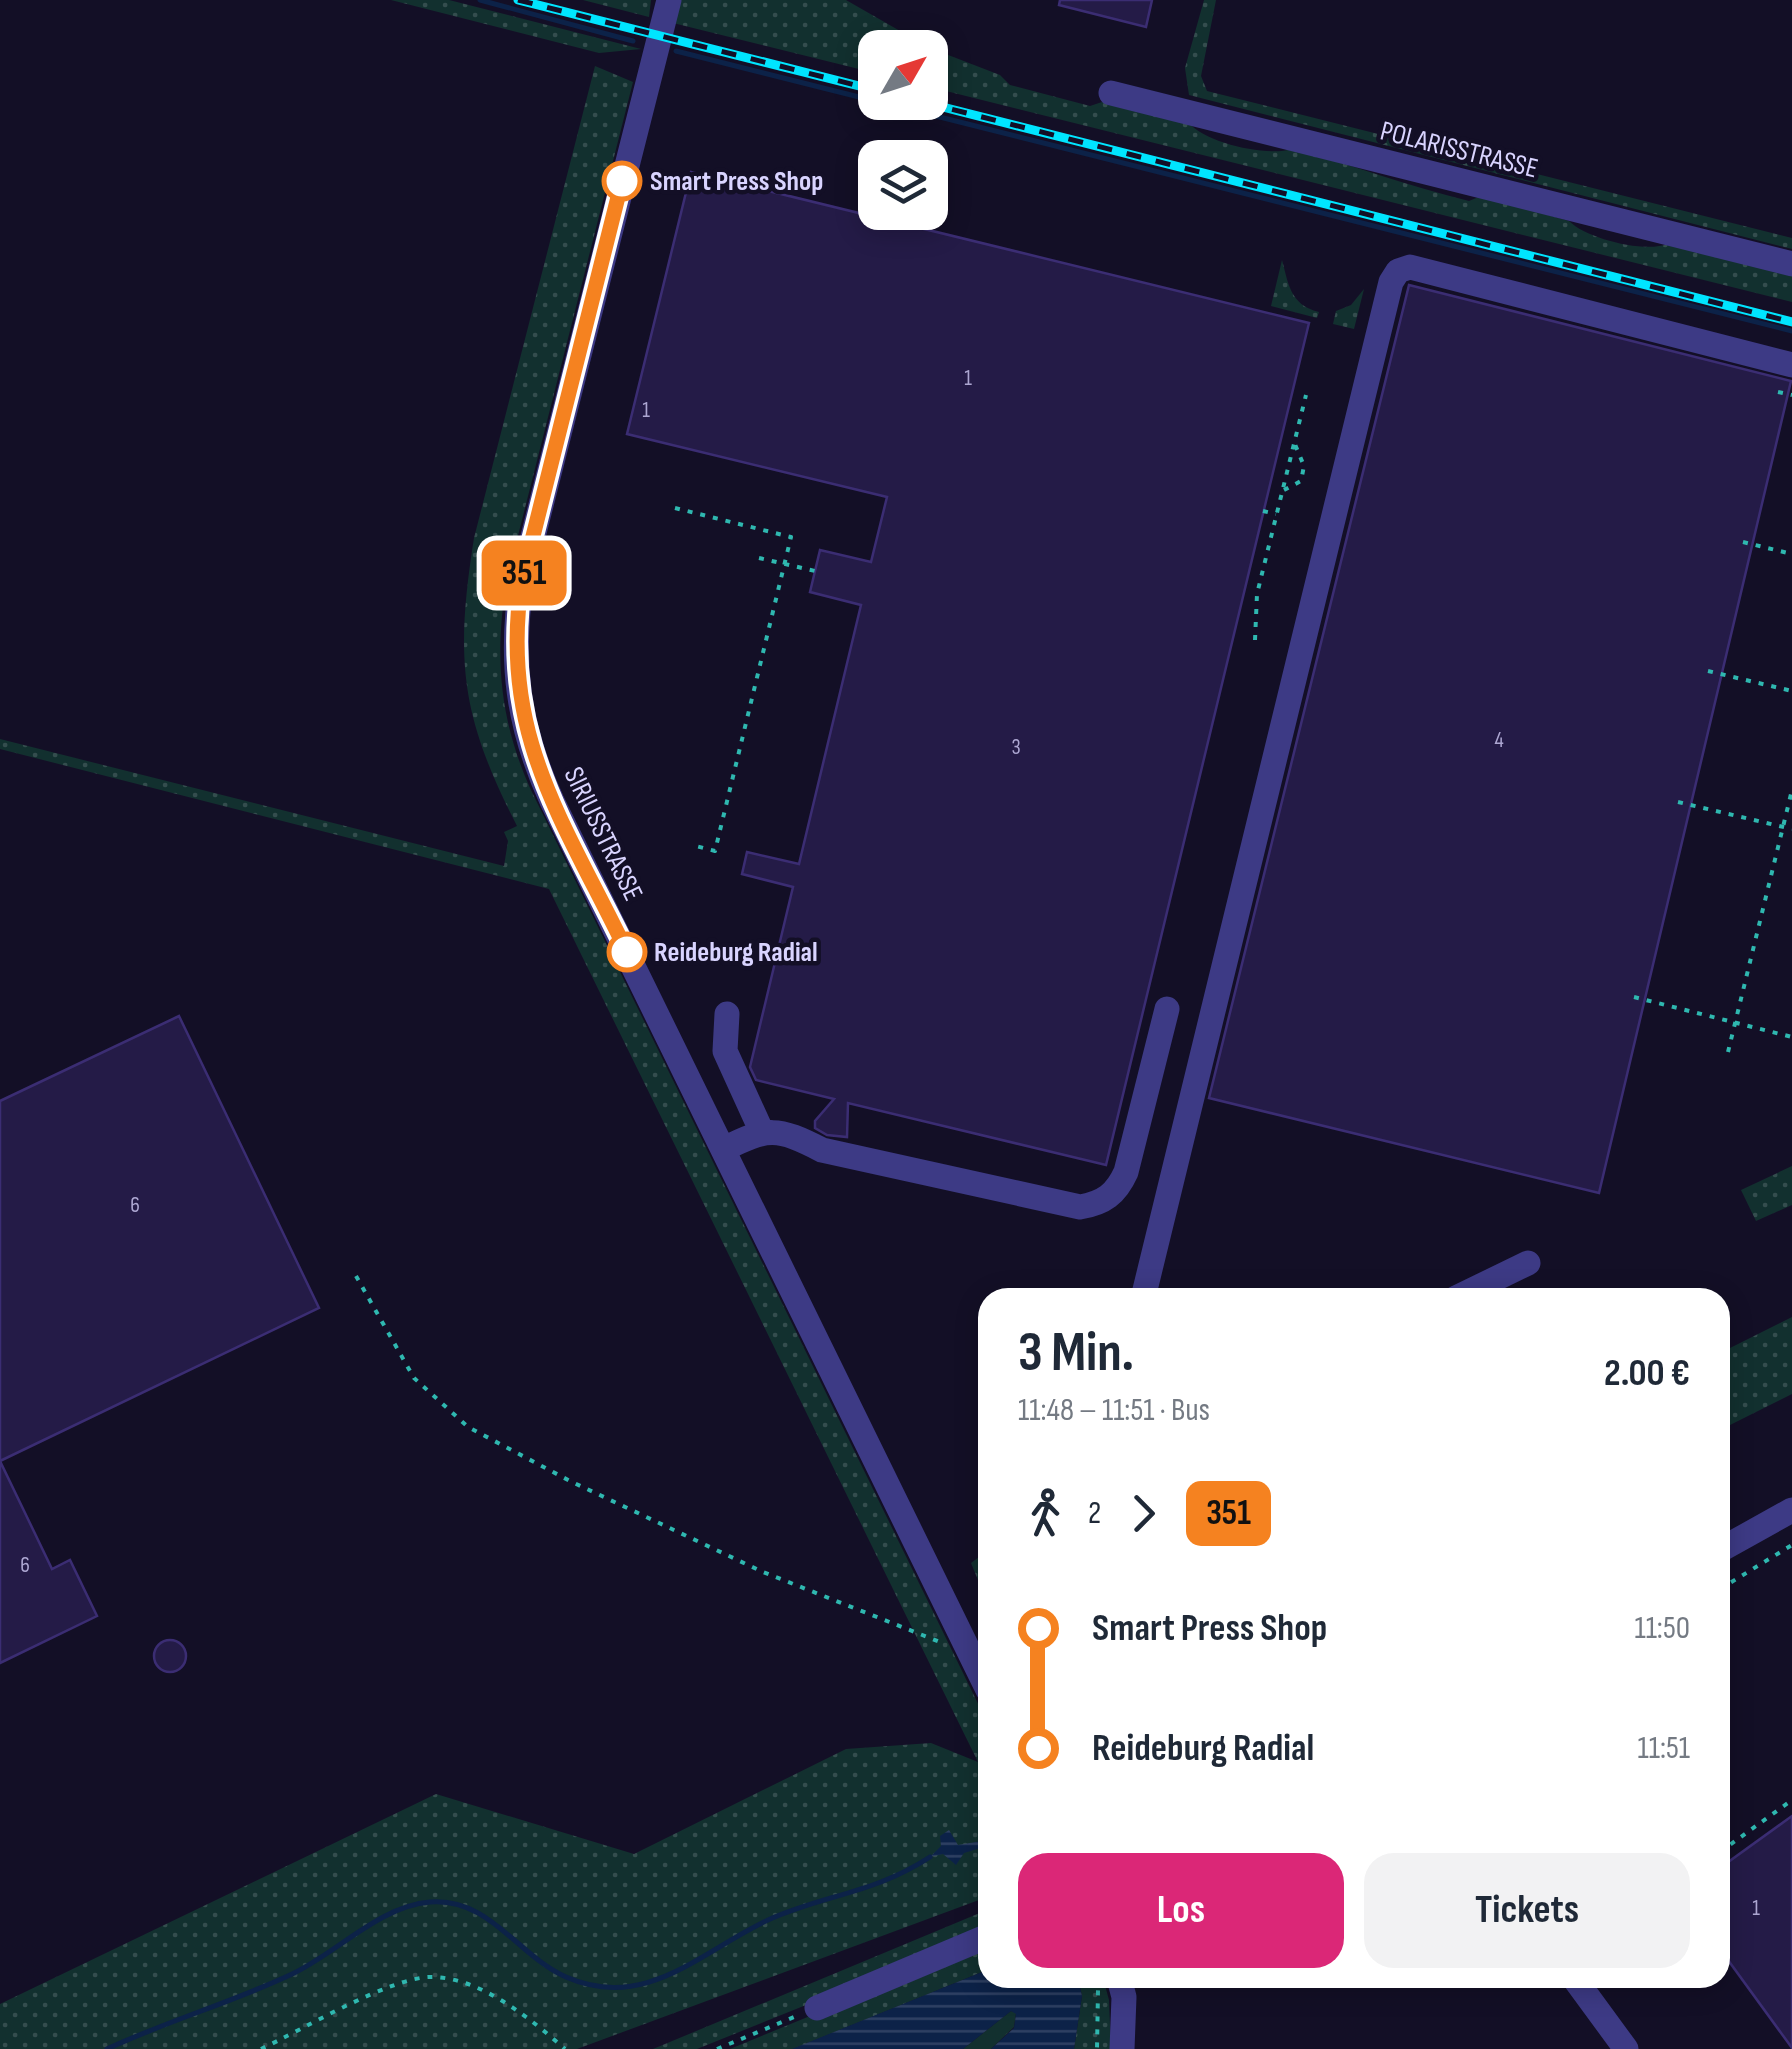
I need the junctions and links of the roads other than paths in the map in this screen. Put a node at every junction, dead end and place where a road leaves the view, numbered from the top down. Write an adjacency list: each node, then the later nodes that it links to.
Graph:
1 (669, 0): 8 (street, SIRIUSSTRASSE)
2 (1112, 94): 3 (street, POLARISSTRASSE)
3 (1792, 264)
4 (1792, 365): 10 (street)
5 (1167, 1009): 7 (street)
6 (728, 1014): 7 (street)
7 (761, 1130): 8 (street)
8 (724, 1149): 14 (street, SIRIUSSTRASSE)
9 (1528, 1263): 11 (street)
10 (1145, 1288)
11 (1477, 1288)
12 (1792, 1510): 13 (street)
13 (1730, 1544)
14 (978, 1670)
15 (978, 1940): 18 (street)
16 (1122, 1988): 19 (street)
17 (1581, 1988): 20 (street)
18 (818, 2008)
19 (1122, 2049)
20 (1626, 2049)

